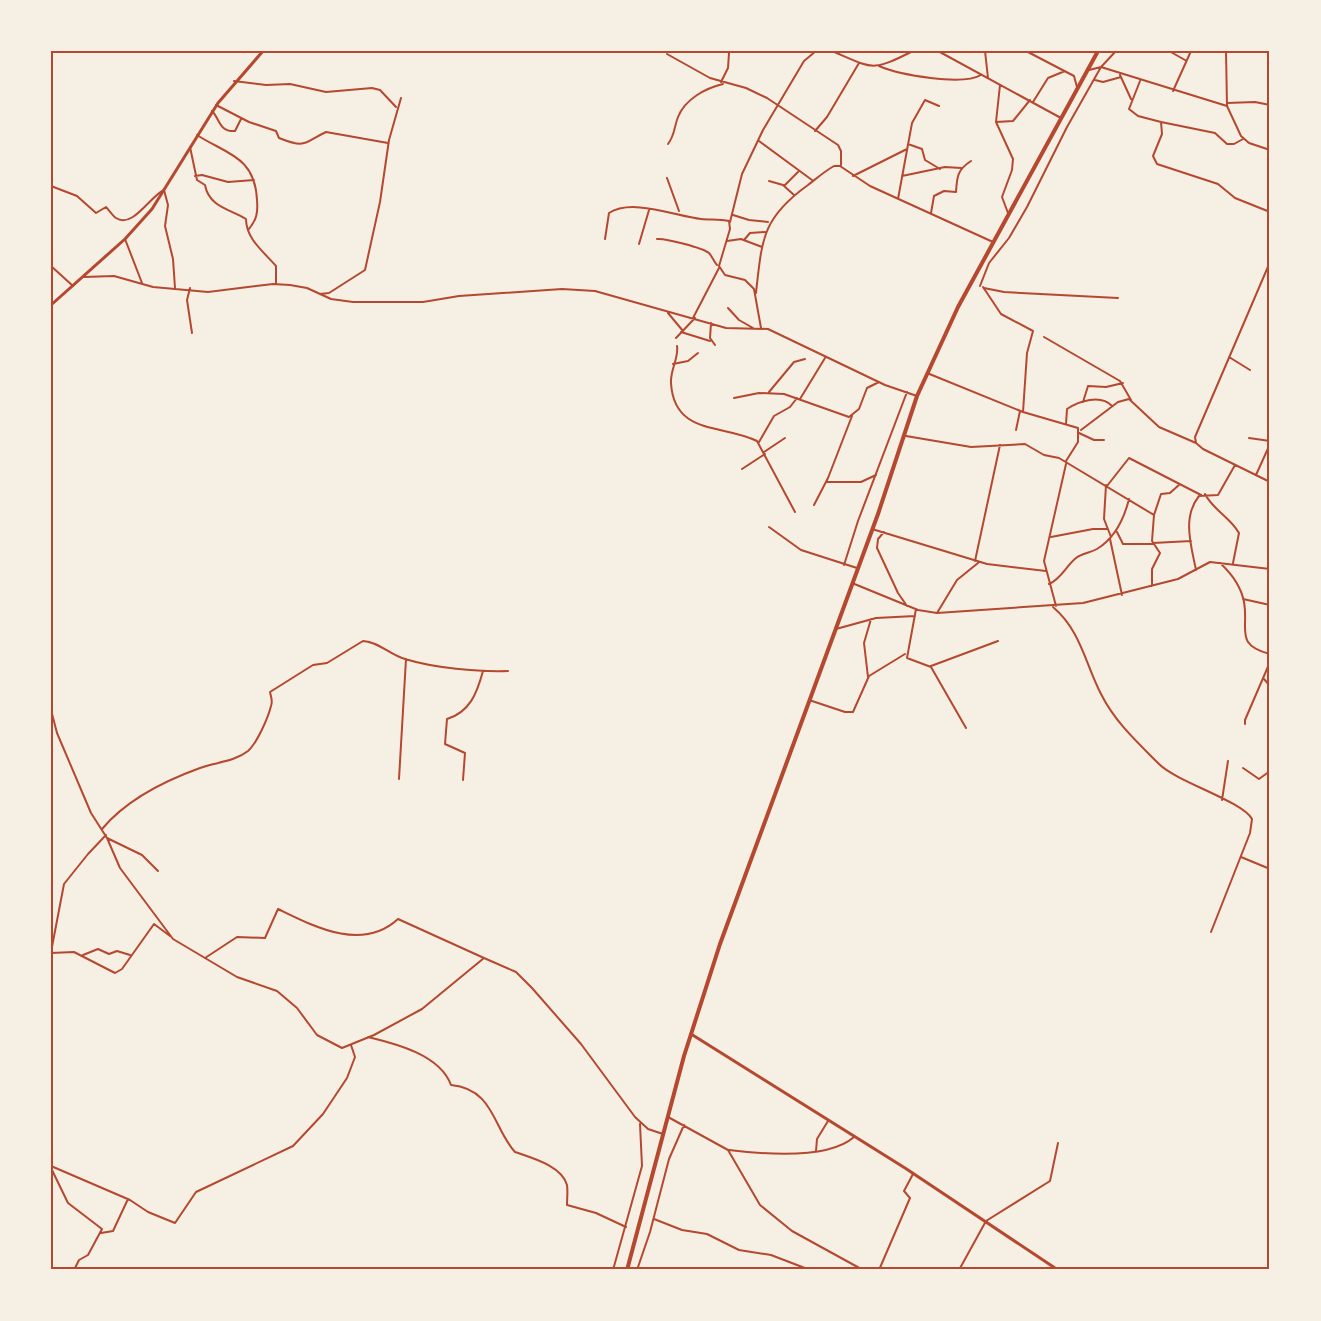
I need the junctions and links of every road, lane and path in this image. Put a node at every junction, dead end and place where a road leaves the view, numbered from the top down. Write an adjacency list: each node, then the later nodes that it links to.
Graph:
1 (263, 51): 25 (street)
2 (816, 51): 37 (street)
3 (832, 51): 16 (street)
4 (913, 51): 17 (street)
5 (938, 51): 21 (street)
6 (985, 51): 23 (street)
7 (1026, 51): 19 (street)
8 (1098, 51): 20 (highway)
9 (1116, 51): 18 (street)
10 (1169, 51): 15 (street)
11 (1191, 51): 15 (street)
12 (1226, 51): 35 (street)
13 (729, 53): 27 (street)
14 (667, 54): 27 (street)
15 (1185, 60): 31 (street)
16 (859, 63): 17 (street); 46 (street)
17 (879, 66): 21 (street)
18 (1101, 67): 20 (street); 22 (street); 24 (street)
19 (1065, 71): 30 (street); 34 (street)
20 (1087, 71): 30 (highway)
21 (981, 75): 23 (street)
22 (1120, 76): 24 (street); 26 (street); 33 (street)
23 (988, 78): 29 (street)
24 (1095, 80): 102 (street)
25 (234, 81): 36 (street); 40 (street)
26 (1140, 81): 31 (street); 33 (street)
27 (722, 82): 28 (street)
28 (726, 83): 37 (street); 51 (street)
29 (1000, 85): 34 (street); 44 (street)
30 (1077, 87): 42 (highway)
31 (1173, 91): 35 (street)
32 (401, 98): 40 (street)
33 (1131, 99): 45 (street)
34 (1031, 101): 42 (street); 44 (street)
35 (1227, 104): 38 (street); 48 (street)
36 (216, 105): 41 (street); 43 (street)
37 (776, 105): 46 (street); 49 (street)
38 (1270, 105)
39 (939, 106): 52 (street)
40 (397, 108): 50 (street)
41 (212, 111): 43 (street); 47 (street)
42 (1061, 118): 77 (highway)
43 (241, 119): 50 (street)
44 (996, 122): 77 (street)
45 (1161, 122): 48 (street); 76 (street)
46 (815, 131): 57 (street)
47 (196, 135): 53 (street); 65 (street)
48 (1243, 139): 55 (street)
49 (759, 141): 60 (street); 78 (street)
50 (388, 143): 106 (street)
51 (668, 144)
52 (908, 144): 54 (street); 59 (street)
53 (190, 147): 61 (street); 70 (street)
54 (907, 149): 62 (street); 63 (street)
55 (1270, 150)
56 (971, 161): 58 (street)
57 (841, 167): 62 (street); 66 (street)
58 (961, 168): 59 (street); 79 (street)
59 (940, 169): 63 (street)
60 (798, 172): 66 (street); 69 (street)
61 (195, 176): 65 (street); 83 (street)
62 (853, 176): 72 (street)
63 (902, 176): 72 (street)
64 (668, 178): 74 (street)
65 (255, 180): 83 (street)
66 (814, 180): 71 (street)
67 (769, 181): 69 (street)
68 (51, 186): 70 (street)
69 (784, 186): 71 (street)
70 (164, 190): 85 (street); 103 (street)
71 (794, 195): 81 (street)
72 (898, 199): 79 (street)
73 (649, 210): 75 (street); 86 (street); 91 (street)
74 (679, 210): 75 (street); 80 (street)
75 (668, 211): 80 (street)
76 (1270, 212)
77 (1008, 213): 90 (highway)
78 (733, 214): 81 (street); 82 (street)
79 (931, 214): 90 (street)
80 (683, 215): 82 (street)
81 (770, 221): 84 (street)
82 (730, 222): 89 (street)
83 (248, 230): 100 (street)
84 (765, 232): 88 (street); 92 (street)
85 (125, 239): 97 (street); 99 (street)
86 (605, 239)
87 (657, 239): 95 (street)
88 (744, 240): 89 (street); 92 (street)
89 (727, 241): 95 (street)
90 (993, 242): 98 (highway)
91 (639, 244)
92 (762, 247): 105 (street)
93 (1270, 262): 96 (street)
94 (51, 267): 101 (street)
95 (719, 267): 105 (street); 111 (street)
96 (1269, 269): 124 (street)
97 (84, 277): 99 (street); 101 (street)
98 (972, 280): 102 (street); 128 (highway)
99 (141, 283): 103 (street)
100 (276, 284): 104 (street); 106 (street)
101 (73, 286): 108 (street)
102 (981, 286): 107 (street); 139 (street)
103 (175, 288): 104 (street)
104 (190, 288): 116 (street)
105 (756, 293): 113 (street)
106 (318, 294): 110 (street)
107 (1118, 297)
108 (51, 305)
109 (728, 308): 114 (street)
110 (667, 312): 111 (street); 115 (street)
111 (694, 318): 112 (street); 115 (street)
112 (711, 323): 114 (street); 119 (street)
113 (761, 328): 114 (street); 123 (street)
114 (753, 329)
115 (682, 331): 118 (street); 119 (street)
116 (192, 333)
117 (1044, 337): 130 (street)
118 (676, 338)
119 (710, 341): 120 (street)
120 (715, 345)
121 (677, 346): 126 (street)
122 (698, 353): 126 (street)
123 (826, 357): 129 (street); 135 (street)
124 (1229, 357): 127 (street); 150 (street)
125 (805, 359): 131 (street)
126 (673, 364): 148 (street)
127 (1250, 370)
128 (927, 373): 133 (highway); 139 (street)
129 (879, 382): 132 (street); 140 (street)
130 (1123, 383): 136 (street); 137 (street)
131 (769, 392): 134 (street); 135 (street)
132 (907, 392): 133 (street); 156 (street)
133 (917, 396): 144 (highway)
134 (734, 398)
135 (798, 398): 140 (street); 148 (street)
136 (1131, 400): 138 (street); 150 (street)
137 (1083, 402): 138 (street); 141 (street)
138 (1112, 406): 143 (street)
139 (1021, 412): 141 (street); 142 (street)
140 (852, 416): 158 (street)
141 (1066, 424): 143 (street)
142 (1016, 430)
143 (1079, 432): 147 (street); 153 (street)
144 (904, 435): 151 (street); 168 (highway)
145 (785, 438): 152 (street)
146 (1249, 438): 149 (street)
147 (1104, 440)
148 (759, 442): 152 (street)
149 (1270, 442): 157 (street)
150 (1196, 443): 154 (street)
151 (1000, 445): 153 (street); 176 (street)
152 (764, 453): 155 (street); 165 (street)
153 (1065, 463): 161 (street); 172 (street)
154 (1235, 465): 157 (street); 162 (street)
155 (742, 469)
156 (877, 475): 158 (street); 180 (street)
157 (1256, 476): 159 (street)
158 (826, 482): 164 (street)
159 (1270, 482)
160 (1180, 484): 161 (street); 162 (street); 166 (street)
161 (1106, 486): 163 (street); 169 (street)
162 (1203, 494): 174 (street); 179 (street)
163 (1129, 499): 166 (street); 170 (street)
164 (814, 505)
165 (795, 512)
166 (1154, 515): 175 (street)
167 (769, 527): 180 (street)
168 (871, 528): 171 (street); 181 (highway)
169 (1107, 529): 172 (street); 173 (street)
170 (1116, 531): 173 (street); 175 (street)
171 (884, 532): 176 (street); 191 (street)
172 (1050, 537): 184 (street)
173 (1111, 538): 186 (street); 188 (street)
174 (1191, 541): 175 (street); 183 (street)
175 (1153, 543): 187 (street)
176 (975, 561): 178 (street)
177 (1219, 561): 179 (street); 183 (street); 189 (street)
178 (979, 562): 184 (street); 194 (street)
179 (1233, 563): 182 (street)
180 (844, 565): 181 (street)
181 (856, 568): 185 (highway)
182 (1270, 569)
183 (1196, 570): 187 (street)
184 (1046, 571): 186 (street)
185 (852, 583): 191 (street); 197 (highway)
186 (1049, 584): 192 (street)
187 (1152, 586): 188 (street)
188 (1122, 595): 192 (street)
189 (1243, 599): 190 (street); 200 (street)
190 (1270, 604)
191 (908, 606): 193 (street)
192 (1055, 607): 194 (street); 218 (street)
193 (916, 609): 194 (street); 195 (street)
194 (937, 613)
195 (915, 615): 196 (street); 199 (street)
196 (871, 619): 197 (street); 206 (street)
197 (836, 629): 209 (highway)
198 (998, 641): 203 (street)
199 (906, 653): 203 (street); 206 (street)
200 (1270, 654)
201 (405, 660): 204 (street); 216 (street); 219 (street)
202 (1270, 662): 207 (street)
203 (930, 666): 212 (street)
204 (483, 671): 205 (street); 217 (street)
205 (508, 671)
206 (868, 677): 209 (street)
207 (1263, 679): 208 (street); 211 (street)
208 (1270, 686)
209 (809, 700): 232 (highway)
210 (51, 710): 219 (street)
211 (1245, 724)
212 (966, 728)
213 (1228, 761): 218 (street)
214 (1243, 768): 215 (street)
215 (1270, 771)
216 (399, 779)
217 (463, 780)
218 (1222, 800): 221 (street)
219 (102, 830): 220 (street)
220 (106, 837): 223 (street); 225 (street); 226 (street)
221 (1241, 857): 222 (street); 224 (street)
222 (1270, 869)
223 (158, 871)
224 (1211, 932)
225 (173, 939): 229 (street); 230 (street)
226 (52, 948): 227 (street)
227 (51, 952): 228 (street)
228 (83, 956): 229 (street); 229 (street)
229 (131, 956)
230 (205, 958): 231 (street); 234 (street)
231 (484, 958): 233 (street); 237 (street)
232 (691, 1033): 235 (highway); 236 (street)
233 (368, 1037): 234 (street); 249 (street)
234 (351, 1045): 246 (street)
235 (668, 1117): 238 (street); 239 (highway)
236 (828, 1120): 240 (street); 243 (street)
237 (641, 1123): 239 (street); 249 (street)
238 (684, 1125): 242 (street); 247 (street)
239 (663, 1134): 253 (highway)
240 (854, 1137): 243 (street); 245 (street)
241 (1058, 1143): 248 (street)
242 (728, 1150): 243 (street); 256 (street)
243 (816, 1151)
244 (51, 1167): 246 (street); 250 (street)
245 (913, 1173): 248 (street); 257 (street)
246 (128, 1199): 250 (street)
247 (654, 1219): 254 (street); 255 (street)
248 (986, 1221): 258 (street); 259 (street)
249 (626, 1227): 252 (street)
250 (100, 1233): 251 (street)
251 (74, 1270)
252 (613, 1270)
253 (627, 1270)
254 (637, 1270)
255 (810, 1270)
256 (863, 1270)
257 (879, 1270)
258 (959, 1270)
259 (1058, 1270)

